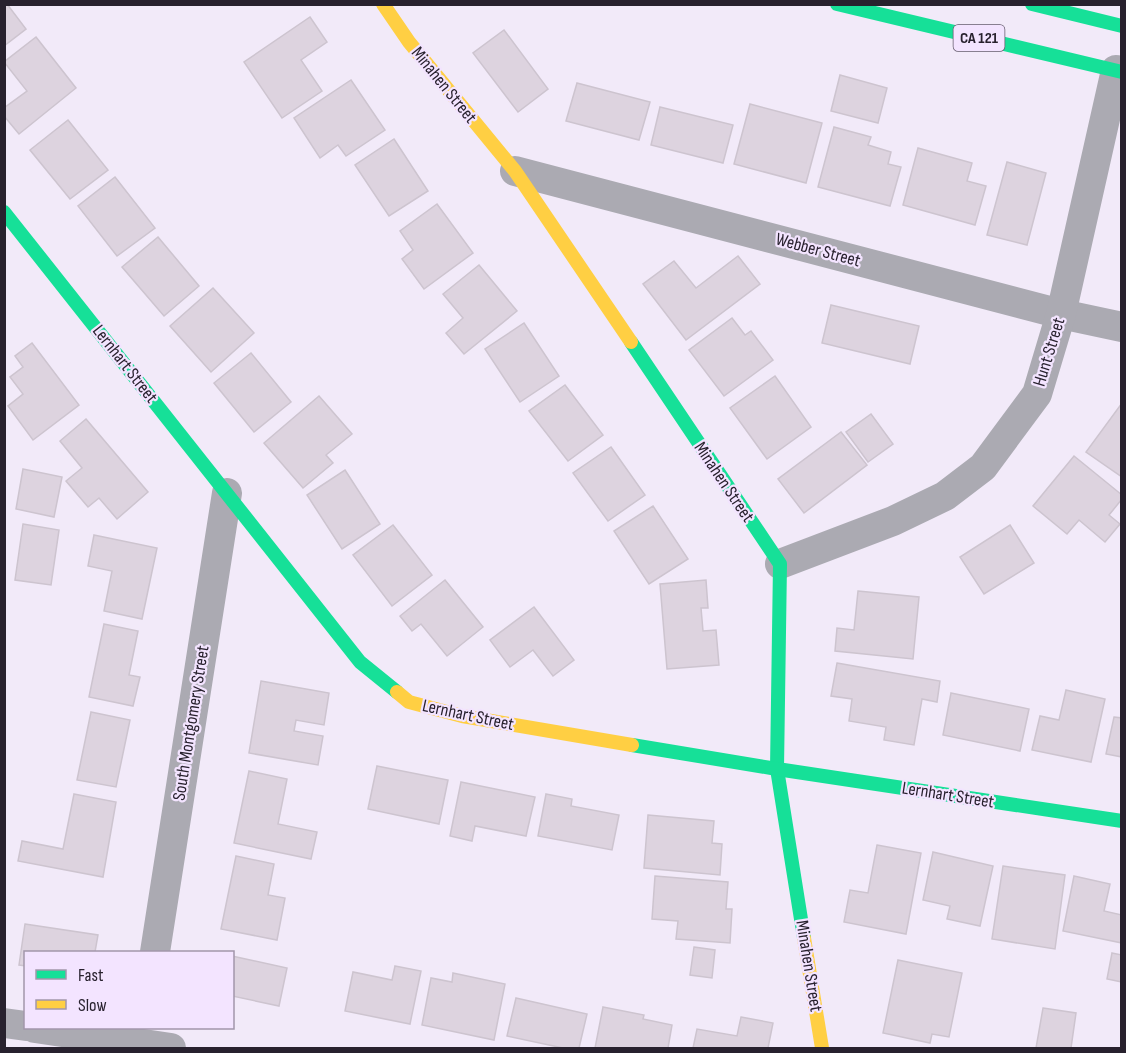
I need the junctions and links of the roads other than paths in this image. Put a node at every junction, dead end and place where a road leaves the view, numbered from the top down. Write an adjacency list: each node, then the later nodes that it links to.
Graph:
1 (837, 4): 5 (street, CA 121)
2 (1032, 4): 4 (street)
3 (392, 9): 6 (street, Minahen Street)
4 (1122, 26)
5 (1119, 71): 8 (street, Hunt Street)
6 (515, 171): 8 (street, Webber Street); 11 (street, Minahen Street)
7 (4, 212): 10 (street, Lernhart Street)
8 (1061, 314): 9 (street, Webber Street); 11 (street, Hunt Street)
9 (1122, 327)
10 (227, 493): 12 (street, Lernhart Street); 14 (street, South Montgomery Street)
11 (780, 564): 12 (street, Minahen Street)
12 (777, 769): 13 (street, Lernhart Street); 20 (street, Minahen Street)
13 (1122, 821)
14 (155, 951)
15 (4, 1023): 16 (street)
16 (24, 1026)
17 (44, 1029): 18 (street)
18 (141, 1040): 19 (street)
19 (171, 1048)
20 (822, 1048)

